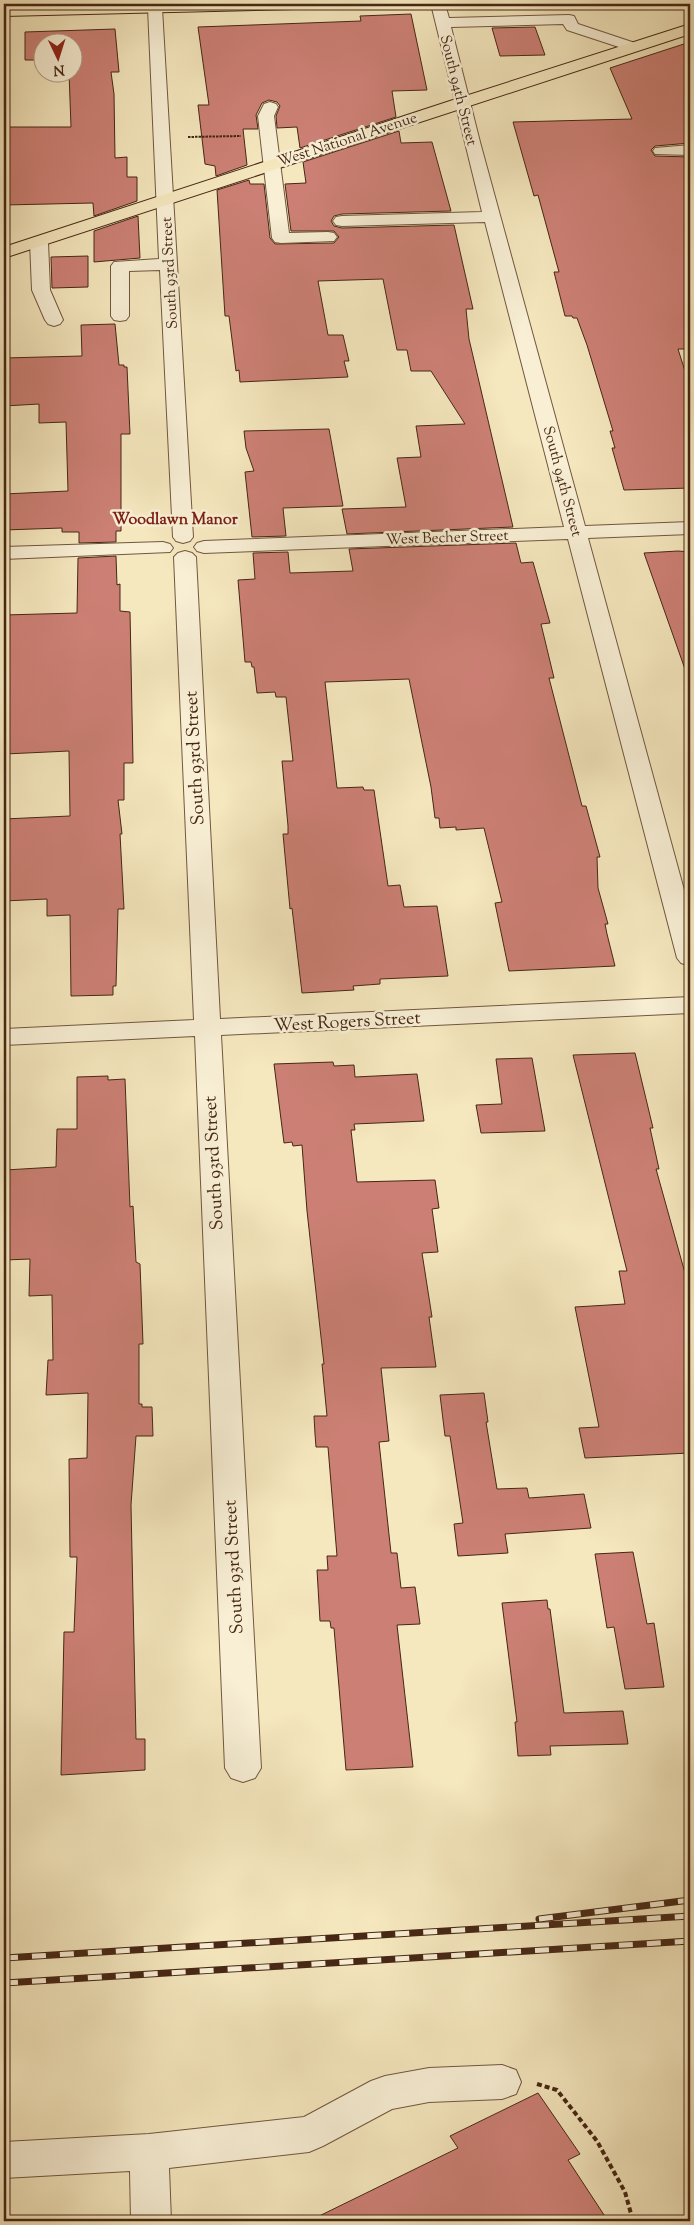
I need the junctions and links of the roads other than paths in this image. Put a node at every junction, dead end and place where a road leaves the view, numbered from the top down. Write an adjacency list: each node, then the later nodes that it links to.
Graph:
1 (335, 4): 2 (main road)
2 (276, 5): 3 (main road)
3 (183, 6): 4 (main road)
4 (155, 8): 5 (main road); 14 (street, South 93rd Street)
5 (4, 12)
6 (440, 13): 8 (street); 9 (street, South 94th Street)
7 (690, 29): 8 (main road, West National Avenue)
8 (632, 47): 9 (main road, West National Avenue)
9 (462, 102): 13 (main road, West National Avenue); 15 (street, South 94th Street)
10 (270, 107): 13 (street)
11 (690, 150): 12 (street)
12 (662, 151)
13 (272, 164): 14 (main road, West National Avenue); 17 (street)
14 (166, 200): 18 (main road, West National Avenue); 20 (street, South 93rd Street)
15 (492, 217): 16 (street); 25 (street, South 94th Street)
16 (342, 221)
17 (328, 237)
18 (39, 242): 19 (main road, West National Avenue); 23 (street)
19 (4, 253)
20 (169, 264): 21 (street, South 93rd Street); 21 (street)
21 (145, 284): 22 (street); 26 (street, South 93rd Street)
22 (120, 316)
23 (54, 320)
24 (690, 528): 25 (street, West Becher Street)
25 (576, 532): 26 (street, West Becher Street); 28 (street, South 94th Street)
26 (184, 547): 27 (street, West Becher Street); 30 (street, South 93rd Street)
27 (4, 553)
28 (690, 958)
29 (690, 1005): 30 (street, West Rogers Street)
30 (206, 1028): 31 (street, West Rogers Street); 32 (street, South 93rd Street)
31 (4, 1037)
32 (243, 1768)
33 (502, 2082): 34 (street)
34 (149, 2152): 35 (street); 36 (street)
35 (4, 2160)
36 (151, 2221)

